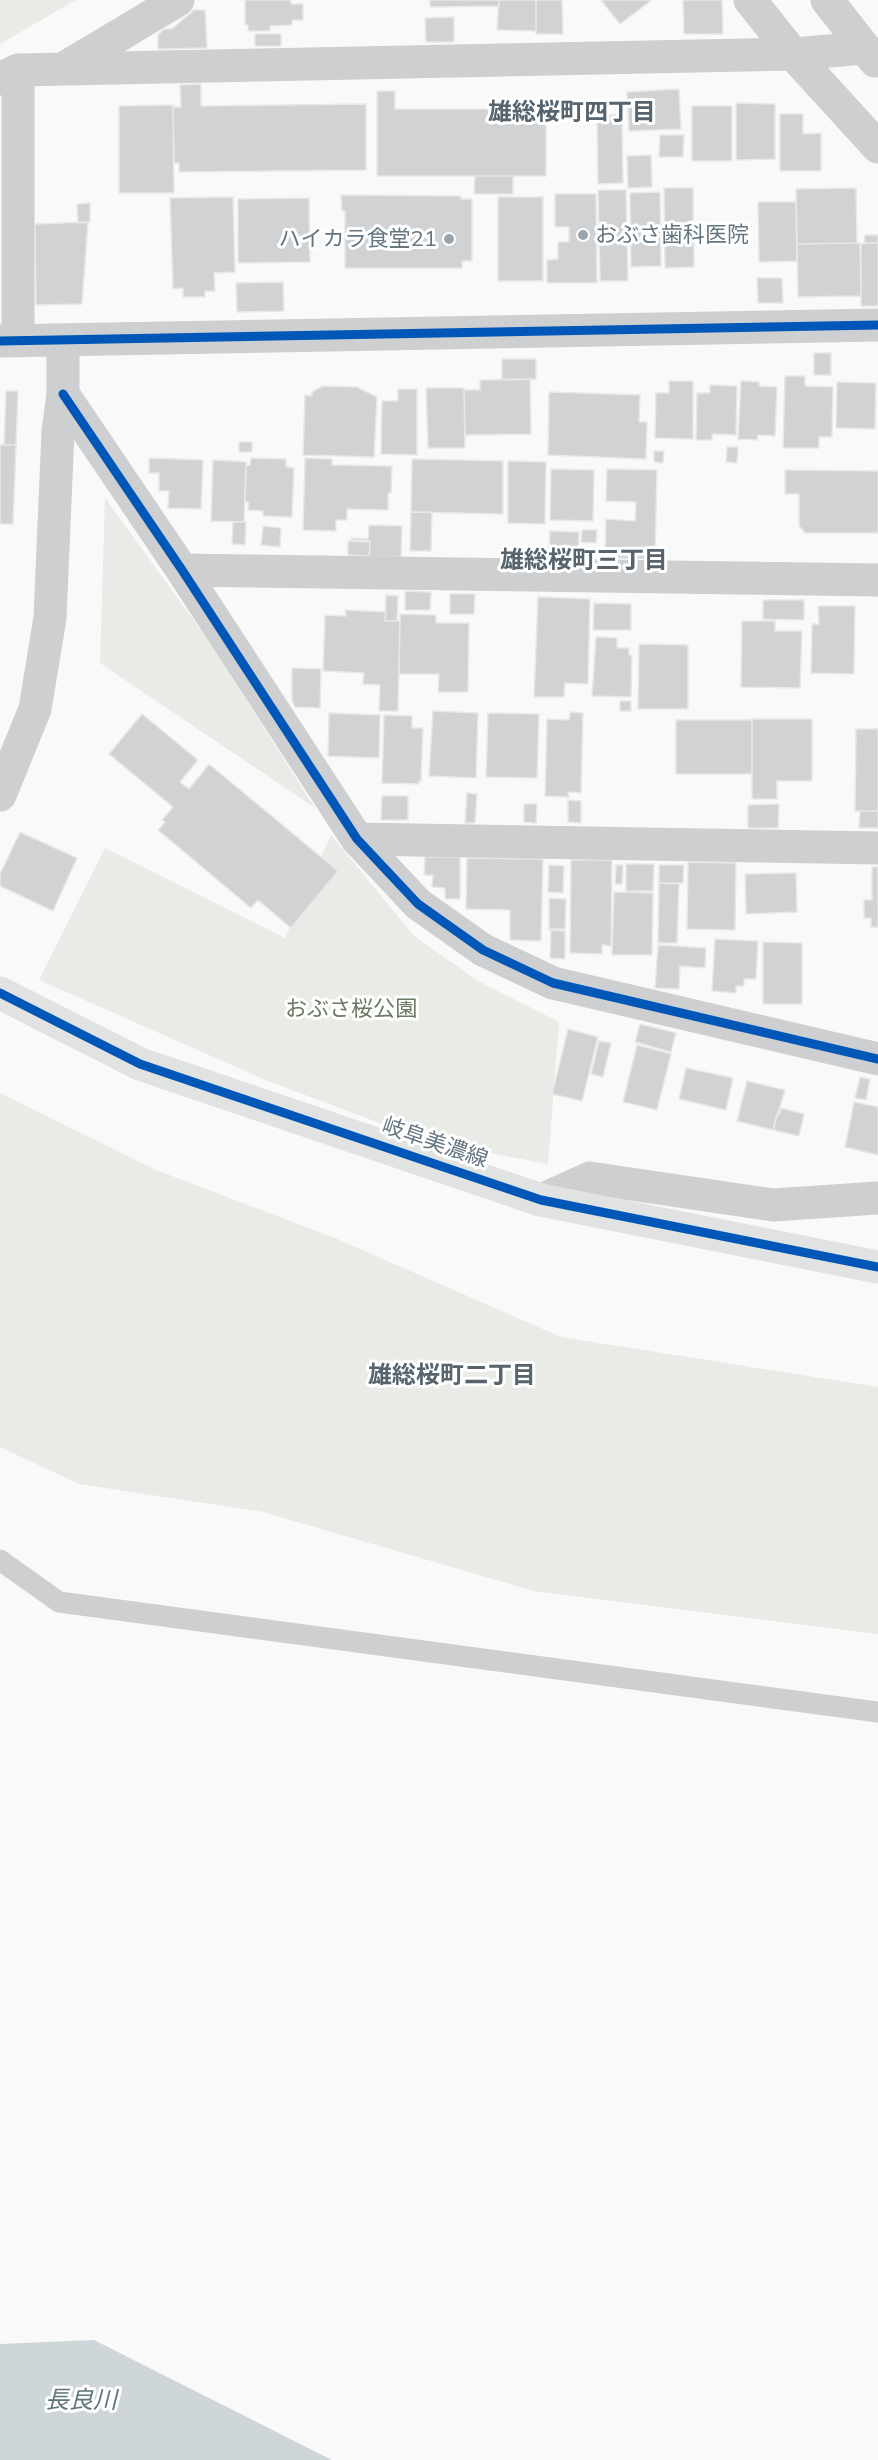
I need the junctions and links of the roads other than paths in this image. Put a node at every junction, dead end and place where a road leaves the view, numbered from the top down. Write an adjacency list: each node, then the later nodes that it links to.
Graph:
1 (178, 0): 6 (street)
2 (750, 0): 4 (street)
3 (827, 0): 5 (street)
4 (793, 54): 5 (street); 6 (street); 8 (street)
5 (872, 56)
6 (65, 68): 7 (street)
7 (9, 74): 11 (street)
8 (878, 147)
9 (878, 325): 10 (street)
10 (63, 340): 11 (street); 12 (street)
11 (9, 341)
12 (63, 394): 13 (street); 15 (street)
13 (182, 570): 14 (street); 16 (street)
14 (878, 580)
15 (0, 795)
16 (357, 839): 17 (street); 19 (street)
17 (878, 848)
18 (0, 993): 21 (main road, 岐阜美濃線)
19 (878, 1059)
20 (878, 1198): 21 (street)
21 (541, 1200): 22 (main road, 岐阜美濃線)
22 (878, 1267)
23 (0, 1560): 24 (lane)
24 (878, 1712)

